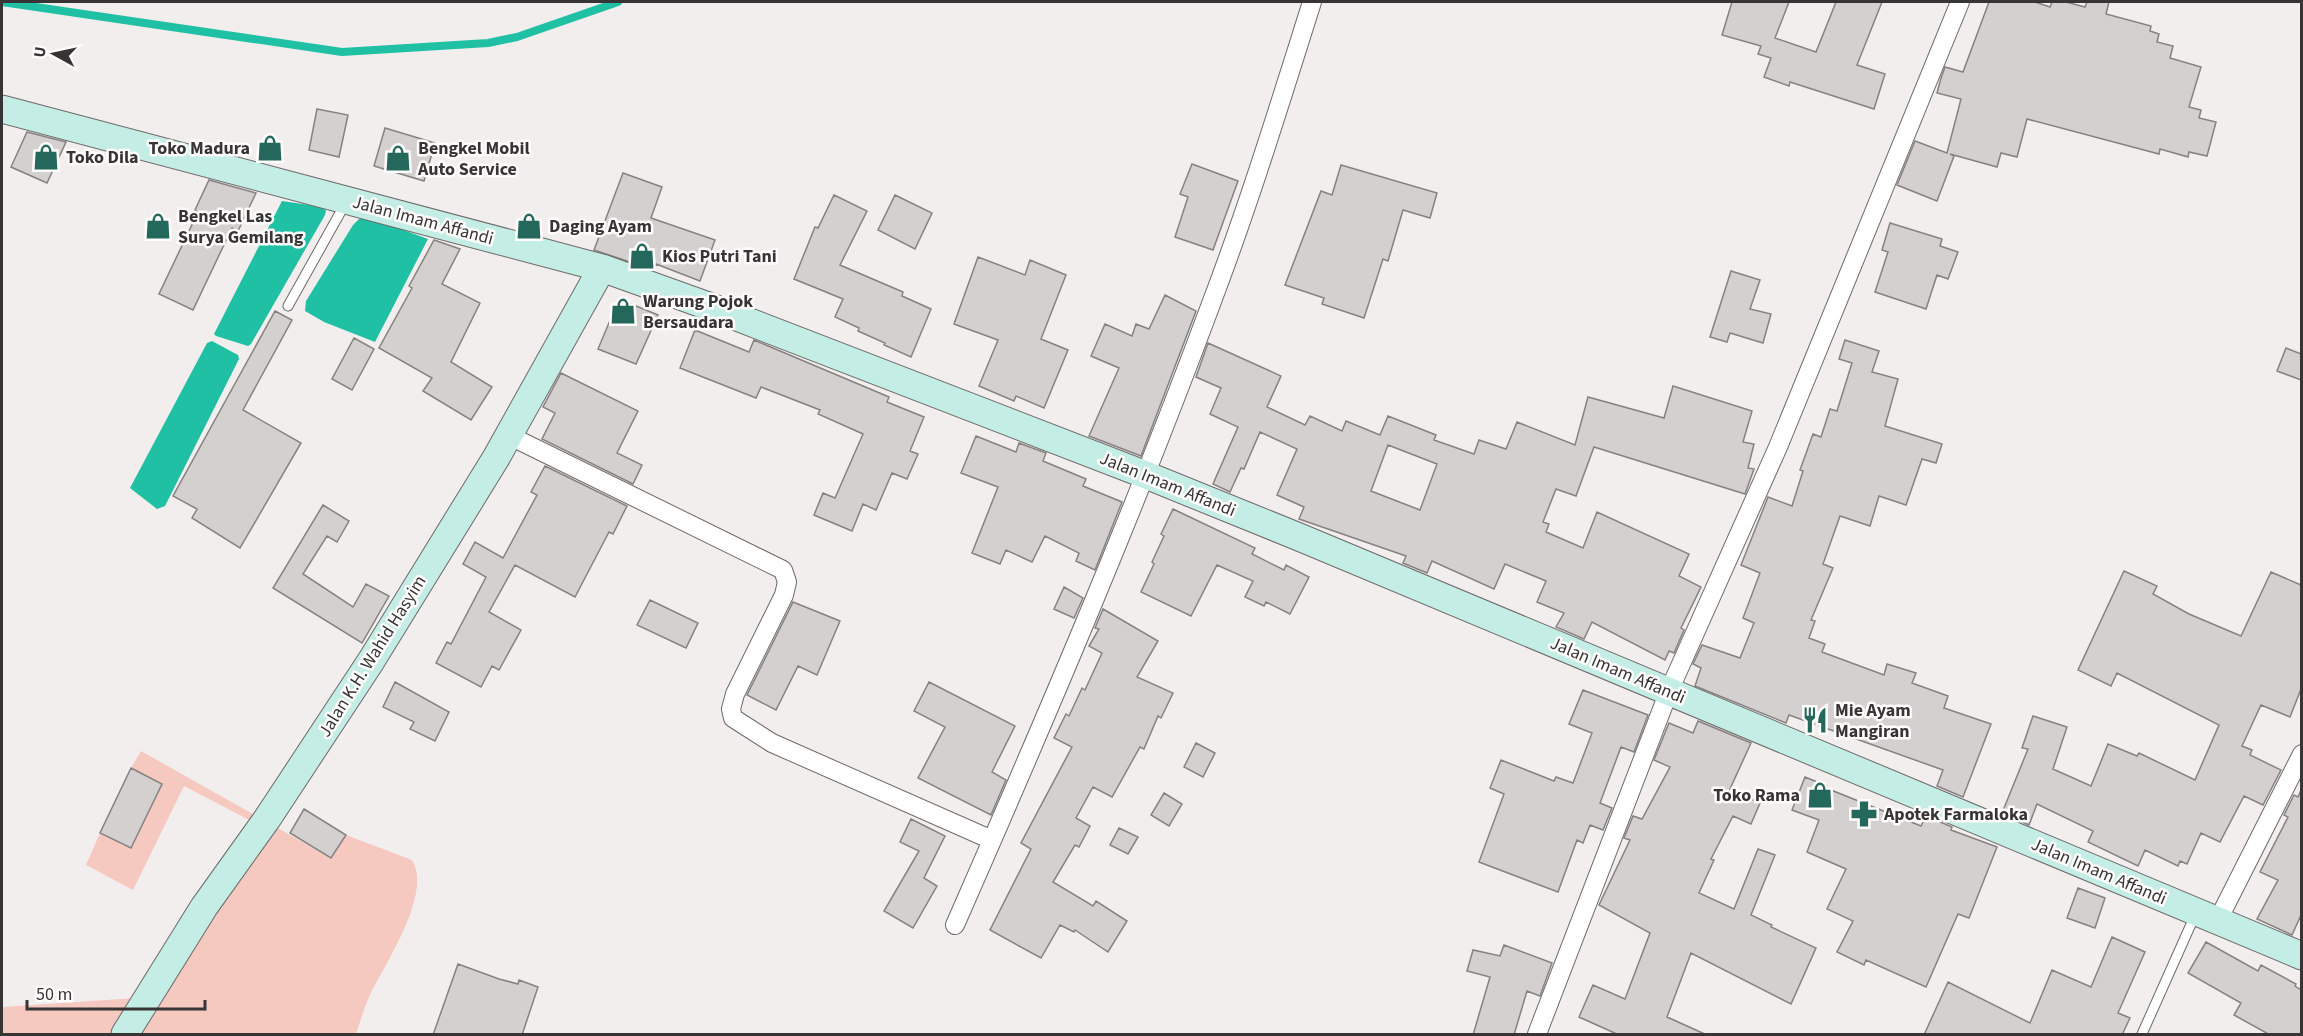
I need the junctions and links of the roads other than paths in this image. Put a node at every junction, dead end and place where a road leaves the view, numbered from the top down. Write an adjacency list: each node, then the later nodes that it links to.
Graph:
1 (1312, 2): 8 (street)
2 (1960, 2): 9 (street)
3 (2, 109): 4 (street, Jalan Imam Affandi)
4 (348, 199): 5 (street, Jalan Imam Affandi); 6 (lane)
5 (602, 268): 7 (street, Jalan K.H. Wahid Hasyim); 8 (street, Jalan Imam Affandi)
6 (288, 306)
7 (508, 435): 11 (street); 15 (street, Jalan K.H. Wahid Hasyim)
8 (1146, 475): 9 (street, Jalan Imam Affandi); 11 (street)
9 (1669, 691): 12 (street, Jalan Imam Affandi); 16 (street)
10 (2301, 754): 12 (street)
11 (993, 840): 13 (street)
12 (2207, 915): 14 (street, Jalan Imam Affandi); 17 (lane)
13 (956, 925)
14 (2301, 956)
15 (126, 1033)
16 (1537, 1035)
17 (2142, 1035)

